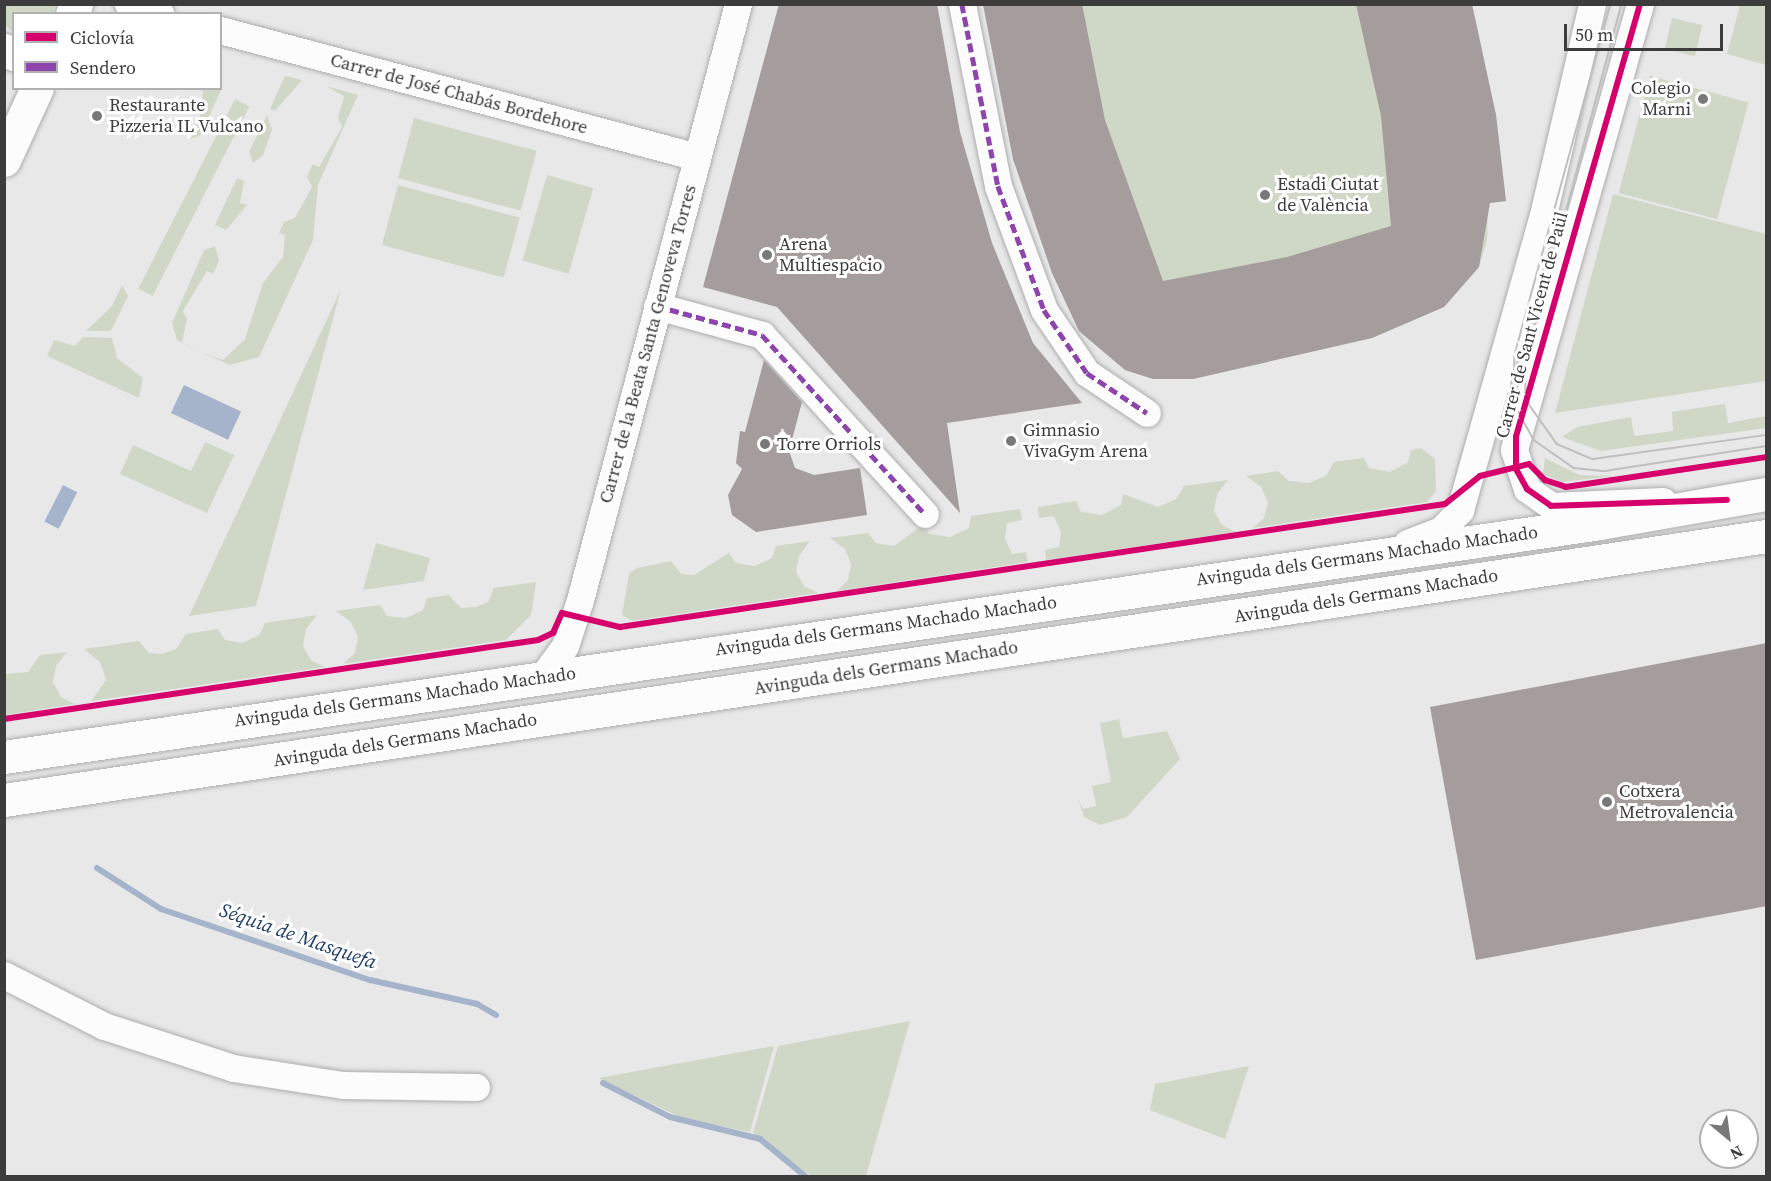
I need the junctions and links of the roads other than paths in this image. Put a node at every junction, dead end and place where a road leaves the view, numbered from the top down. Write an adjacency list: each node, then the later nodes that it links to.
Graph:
1 (128, 4): 6 (street)
2 (738, 4): 9 (street, Carrer de la Beata Santa Genoveva Torres)
3 (962, 4): 12 (street)
4 (1592, 4): 17 (street, Carrer de Sant Vicent de Paül)
5 (1640, 4): 14 (street, Carrer de Sant Vicent de Paül)
6 (154, 12)
7 (222, 31): 9 (street, Carrer de José Chabás Bordehore)
8 (36, 90): 10 (main road)
9 (697, 157): 11 (street, Carrer de la Beata Santa Genoveva Torres)
10 (4, 160)
11 (657, 306): 15 (street); 18 (street, Carrer de la Beata Santa Genoveva Torres)
12 (1147, 413)
13 (1767, 494): 14 (main road, Avinguda dels Germans Machado Machado)
14 (1727, 500): 17 (main road, Avinguda dels Germans Machado Machado)
15 (925, 514)
16 (1767, 536): 20 (main road, Avinguda dels Germans Machado)
17 (1381, 552): 18 (main road, Avinguda dels Germans Machado Machado)
18 (543, 676): 19 (main road, Avinguda dels Germans Machado Machado)
19 (4, 757)
20 (4, 800)
21 (4, 975): 22 (street)
22 (476, 1087)

